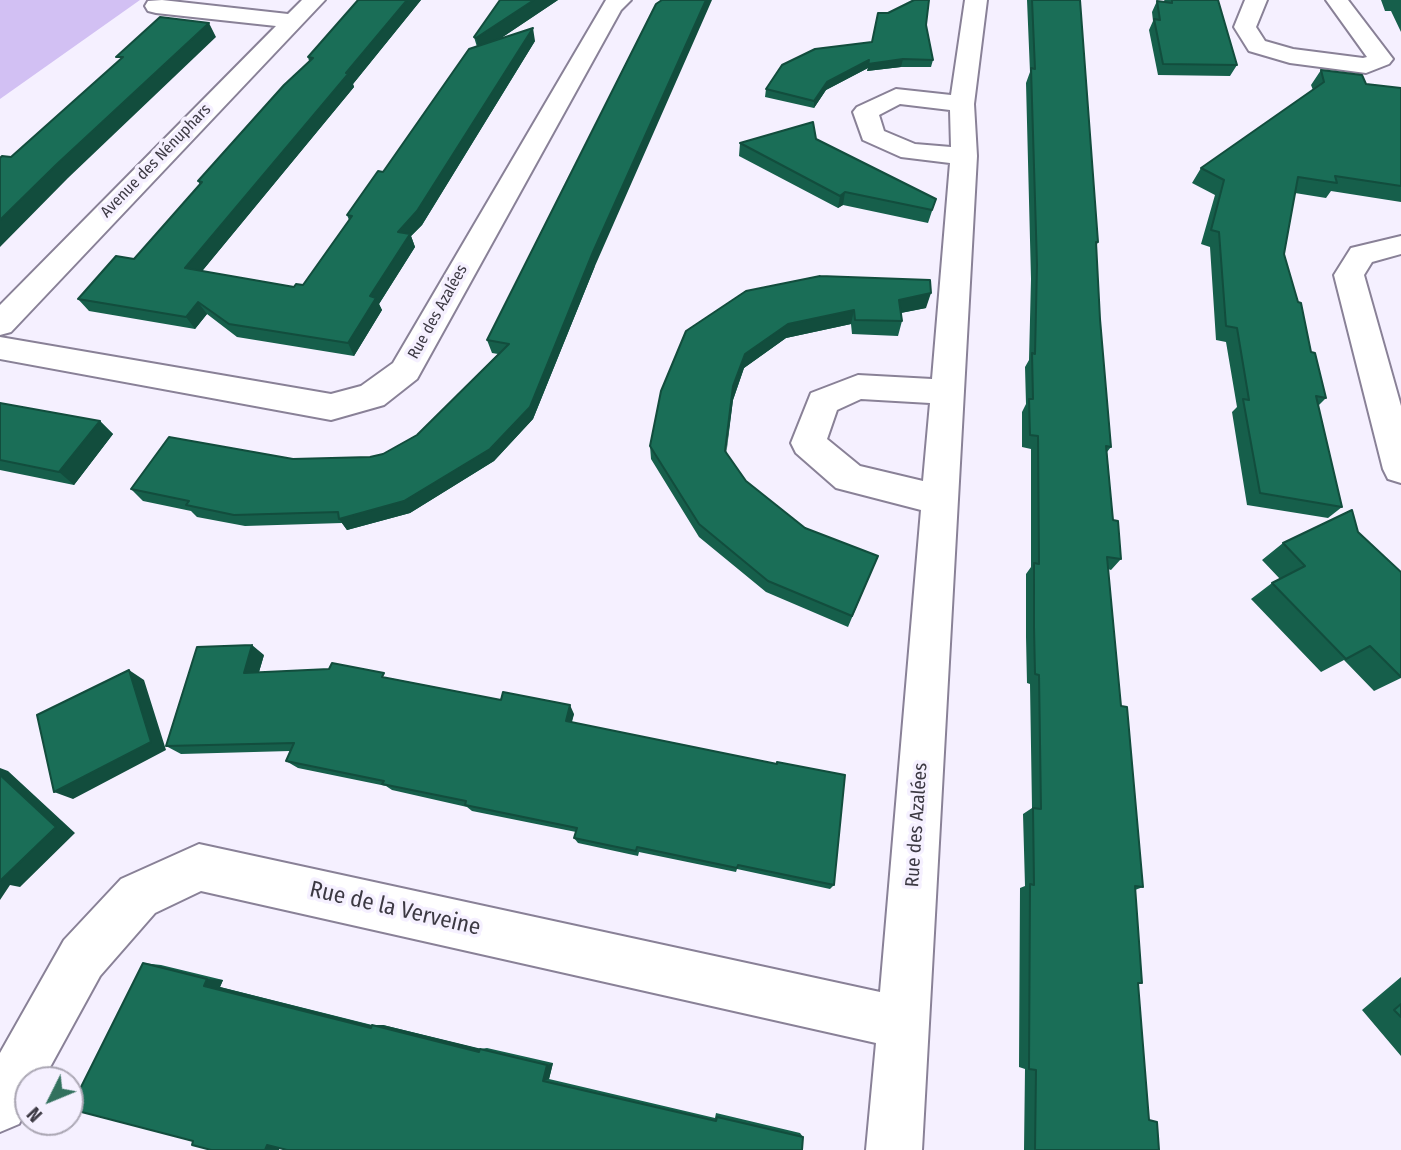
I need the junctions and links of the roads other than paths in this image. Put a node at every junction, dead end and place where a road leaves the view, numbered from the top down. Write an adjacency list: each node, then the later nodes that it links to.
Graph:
1 (314, 0): 7 (street, Avenue des Nénuphars)
2 (620, 0): 12 (street, Rue des Azalées)
3 (976, 0): 8 (street, Rue des Azalées)
4 (1255, 0): 5 (street)
5 (1337, 0)
6 (156, 6): 7 (street)
7 (292, 21): 11 (street, Avenue des Nénuphars)
8 (962, 104): 9 (street, Rue des Azalées); 9 (street)
9 (964, 156): 13 (street, Rue des Azalées)
10 (1401, 245): 14 (street)
11 (0, 324)
12 (0, 348)
13 (946, 392): 15 (street, Rue des Azalées); 15 (street)
14 (1401, 469)
15 (940, 500): 16 (street, Rue des Azalées)
16 (902, 1023): 17 (street, Rue de la Verveine); 18 (street, Rue des Azalées)
17 (0, 1105)
18 (894, 1150)

